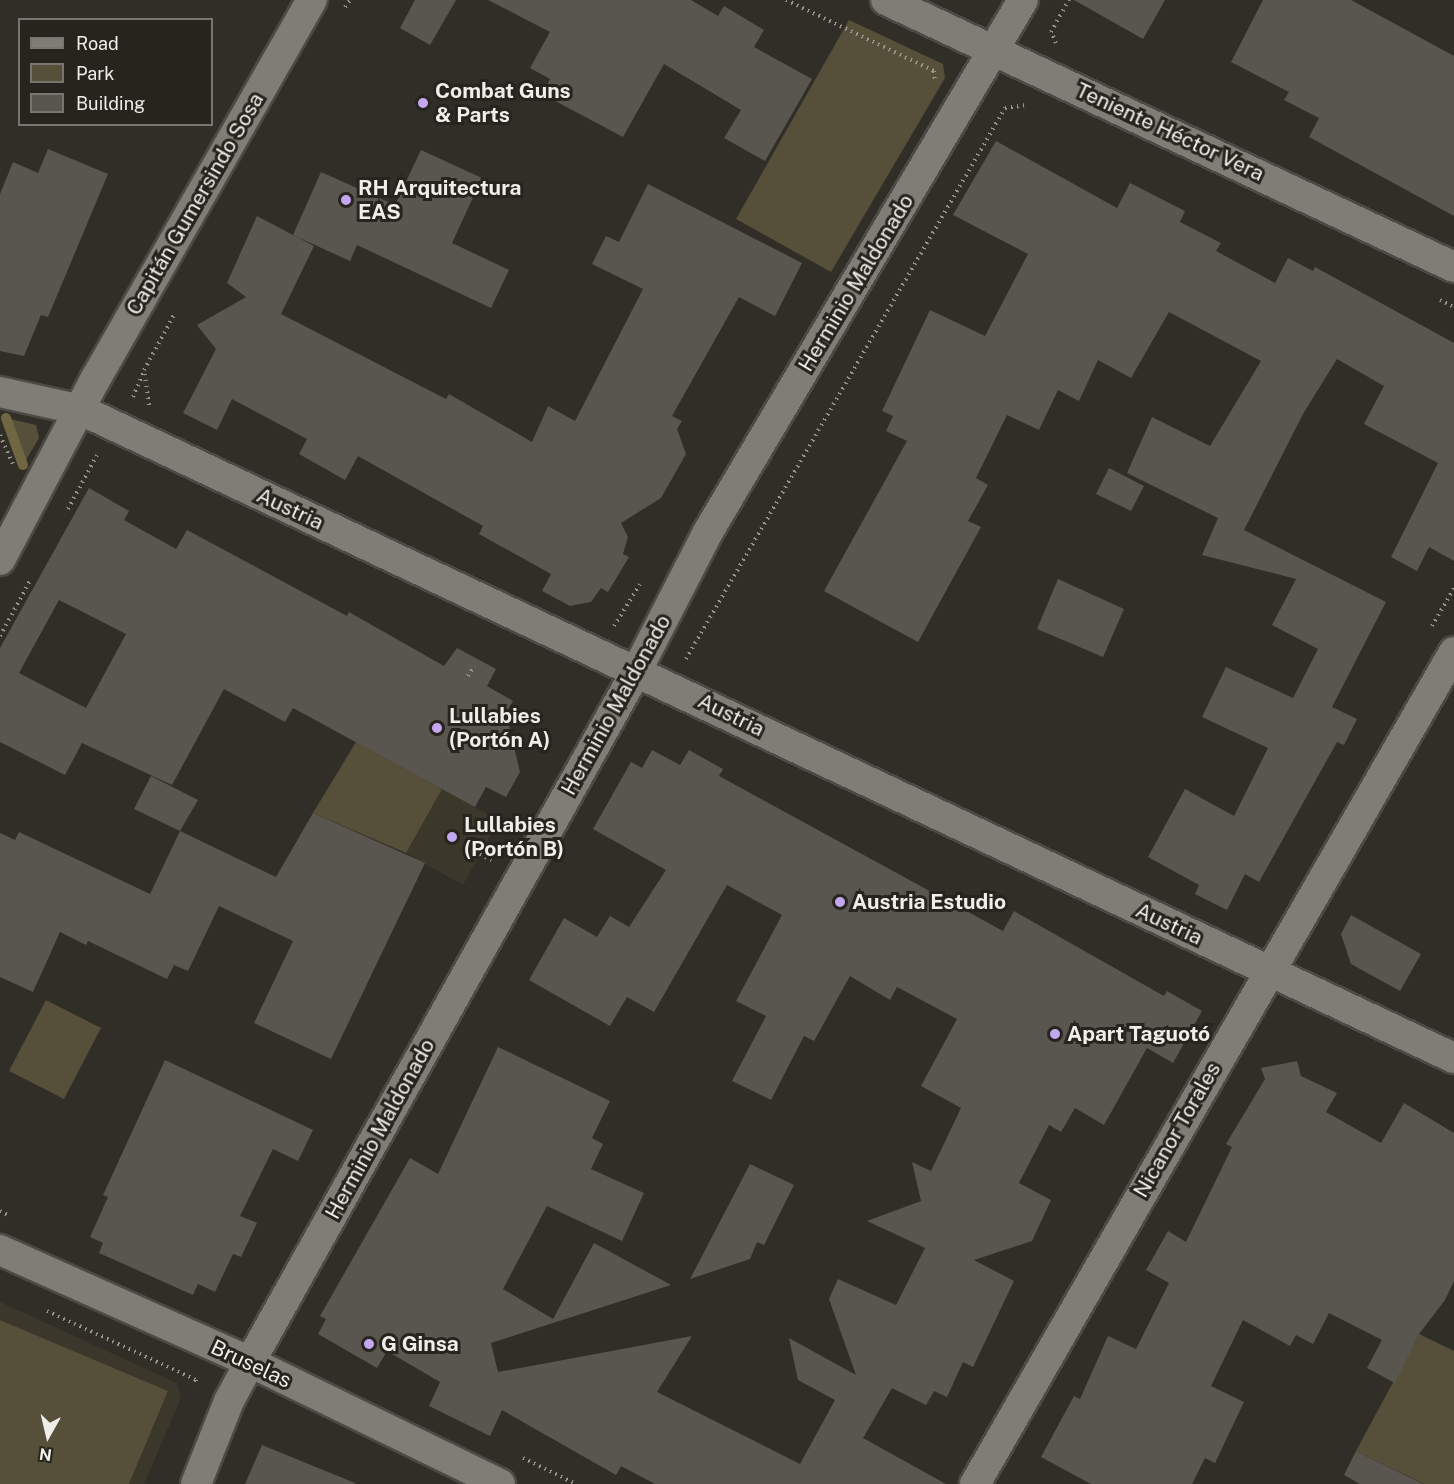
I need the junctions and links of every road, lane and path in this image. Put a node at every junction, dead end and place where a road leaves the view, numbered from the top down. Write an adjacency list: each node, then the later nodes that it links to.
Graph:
1 (312, 0): 19 (street, Capitán Gumersindo Sosa)
2 (350, 0): 6 (path)
3 (786, 0): 9 (path)
4 (886, 0): 7 (street, Teniente Héctor Vera)
5 (1023, 0): 7 (street, Herminio Maldonado)
6 (339, 18)
7 (995, 50): 12 (street, Teniente Héctor Vera); 35 (street, Herminio Maldonado)
8 (939, 63): 9 (path)
9 (934, 71): 10 (path)
10 (929, 91)
11 (1033, 109): 33 (path)
12 (1454, 267)
13 (1432, 297): 15 (path)
14 (179, 307): 16 (path)
15 (1454, 307)
16 (144, 370): 18 (path); 18 (path)
17 (0, 392): 19 (street, Austria)
18 (149, 407): 20 (path)
19 (81, 410): 25 (street, Capitán Gumersindo Sosa); 35 (street, Austria)
20 (160, 412)
21 (0, 435): 23 (path)
22 (106, 452): 24 (path)
23 (14, 468)
24 (66, 513)
25 (0, 560)
26 (33, 574): 31 (path)
27 (646, 574): 30 (path)
28 (1454, 588): 29 (path)
29 (1431, 628)
30 (605, 630)
31 (0, 636)
32 (1454, 652): 41 (street, Nicanor Torales)
33 (688, 663)
34 (474, 666): 36 (path)
35 (636, 672): 41 (street, Austria); 47 (street, Herminio Maldonado)
36 (468, 676)
37 (498, 850): 39 (path)
38 (480, 854): 39 (path)
39 (492, 861): 40 (path)
40 (486, 871)
41 (1269, 971): 42 (street, Austria); 53 (street, Nicanor Torales)
42 (1454, 1058)
43 (0, 1211): 44 (path)
44 (22, 1221)
45 (0, 1250): 47 (street, Bruselas)
46 (44, 1310): 48 (path)
47 (250, 1362): 50 (street, Herminio Maldonado); 51 (street, Bruselas)
48 (199, 1392)
49 (512, 1453): 52 (path)
50 (196, 1484)
51 (500, 1484)
52 (576, 1484)
53 (975, 1484)

